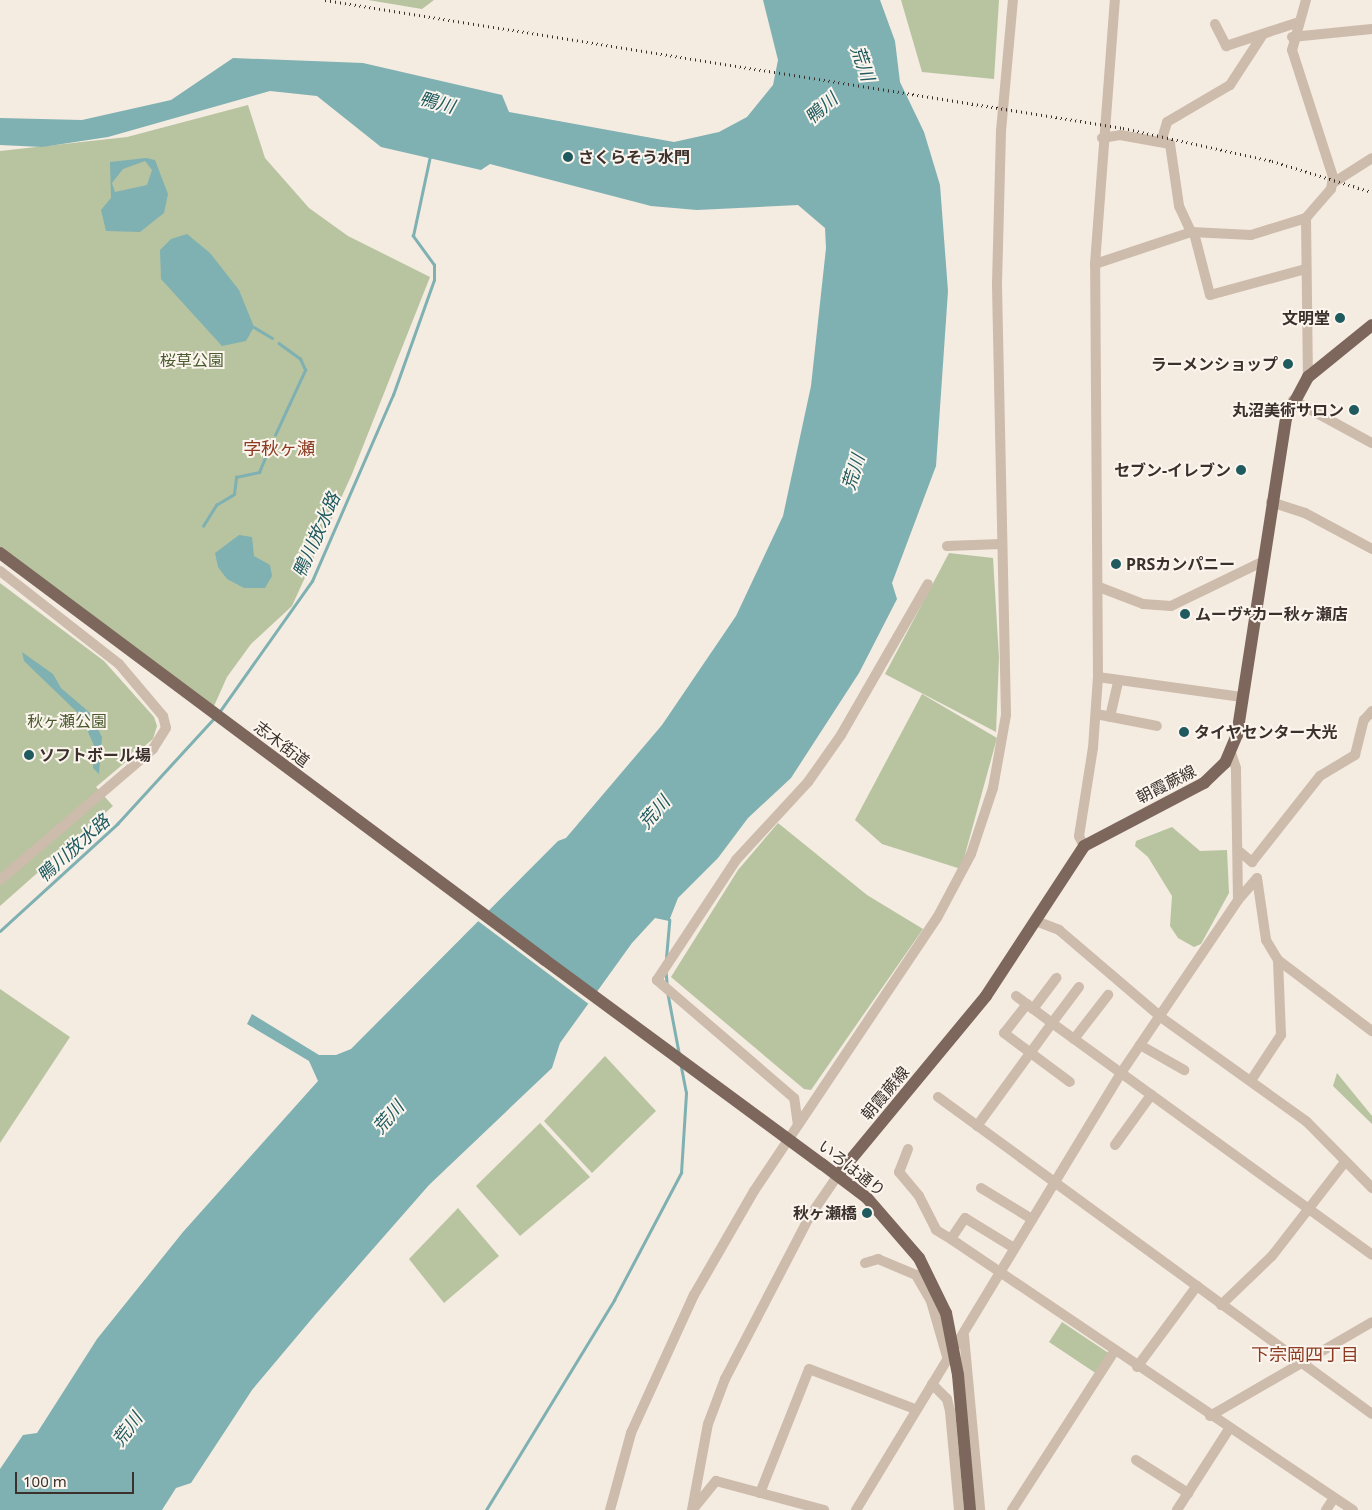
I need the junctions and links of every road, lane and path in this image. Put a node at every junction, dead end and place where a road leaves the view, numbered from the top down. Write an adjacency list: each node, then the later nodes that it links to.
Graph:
1 (1013, 0): 22 (street)
2 (1115, 0): 9 (street)
3 (1306, 0): 4 (street)
4 (1299, 22): 7 (street); 8 (street)
5 (1216, 24): 7 (street)
6 (1372, 29): 8 (street)
7 (1262, 36): 10 (street)
8 (1292, 38): 12 (street)
9 (1102, 138): 10 (street); 15 (street)
10 (1161, 142): 14 (street)
11 (1372, 158): 12 (street)
12 (1333, 183): 13 (street)
13 (1306, 218): 14 (street); 16 (street)
14 (1192, 233): 15 (street); 16 (street)
15 (1095, 264): 29 (street)
16 (1306, 269): 18 (street)
17 (1372, 325): 18 (main road)
18 (1308, 377): 19 (main road)
19 (1293, 400): 20 (street); 21 (main road)
20 (1372, 443)
21 (1271, 502): 24 (street); 26 (main road)
22 (1001, 544): 23 (street); 64 (street)
23 (947, 546)
24 (1372, 549)
25 (0, 553): 45 (main road, 志木街道)
26 (1262, 562): 29 (street); 32 (main road)
27 (0, 571): 42 (street)
28 (928, 584): 64 (street)
29 (1099, 588): 30 (street)
30 (1098, 677): 31 (street); 34 (street)
31 (1118, 682): 32 (street); 35 (street)
32 (1242, 697): 37 (main road)
33 (1372, 711): 40 (street)
34 (1096, 714): 35 (street); 38 (street)
35 (1110, 717): 36 (street)
36 (1157, 726)
37 (1231, 753): 38 (main road, 朝霞蕨線); 39 (street)
38 (1084, 846): 44 (main road, 朝霞蕨線)
39 (1240, 852): 40 (street); 43 (street)
40 (1252, 862): 41 (street)
41 (1257, 878): 43 (street); 46 (street)
42 (0, 880)
43 (1238, 900): 52 (street)
44 (1036, 921): 52 (street); 69 (main road, 朝霞蕨線)
45 (545, 960): 69 (main road, いろは通り, bridge)
46 (1278, 960): 54 (street); 60 (street)
47 (1056, 978): 51 (street)
48 (1079, 987): 53 (street)
49 (1108, 995): 55 (street)
50 (1016, 996): 51 (street)
51 (1030, 1007): 53 (street); 57 (street)
52 (1162, 1018): 56 (street); 60 (street)
53 (1052, 1023): 55 (street); 57 (street)
54 (1372, 1031)
55 (1074, 1039): 59 (street)
56 (1140, 1045): 58 (street); 59 (street)
57 (1030, 1053): 61 (street); 65 (street)
58 (1184, 1070)
59 (1121, 1073): 62 (street); 70 (street)
60 (1252, 1079): 68 (street)
61 (1070, 1082)
62 (1151, 1095): 66 (street); 73 (street)
63 (938, 1097): 65 (street)
64 (798, 1125): 97 (street)
65 (977, 1126): 70 (street)
66 (1115, 1145)
67 (908, 1149): 75 (street)
68 (1345, 1162): 72 (street); 73 (street)
69 (838, 1175): 98 (street); 102 (main road, いろは通り, bridge)
70 (1053, 1183): 74 (street); 80 (street)
71 (981, 1188): 74 (street)
72 (1372, 1188)
73 (1309, 1209): 77 (street); 81 (street)
74 (1032, 1219): 76 (street)
75 (951, 1239): 76 (street); 79 (street)
76 (1014, 1248): 79 (street)
77 (1372, 1255)
78 (865, 1263): 85 (street)
79 (998, 1275): 83 (street); 84 (street)
80 (1197, 1286): 81 (street); 87 (street)
81 (1221, 1305): 86 (street)
82 (1372, 1322): 86 (street)
83 (964, 1336): 85 (street); 103 (street)
84 (1114, 1352): 87 (street); 104 (street)
85 (948, 1360): 88 (street)
86 (1302, 1364): 90 (street); 91 (street)
87 (1137, 1367): 91 (street)
88 (932, 1384): 89 (street); 101 (street)
89 (915, 1409): 94 (street); 100 (street)
90 (1372, 1414)
91 (1210, 1416): 92 (street)
92 (1229, 1428): 95 (street); 96 (street)
93 (1136, 1460): 95 (street)
94 (760, 1493): 98 (street); 99 (street)
95 (1188, 1493): 105 (street)
96 (1334, 1498): 106 (street); 107 (street)
97 (610, 1510)
98 (693, 1510)
99 (824, 1510)
100 (856, 1510)
101 (959, 1510)
102 (970, 1510)
103 (980, 1510)
104 (1012, 1510)
105 (1177, 1510)
106 (1326, 1510)
107 (1353, 1510)

